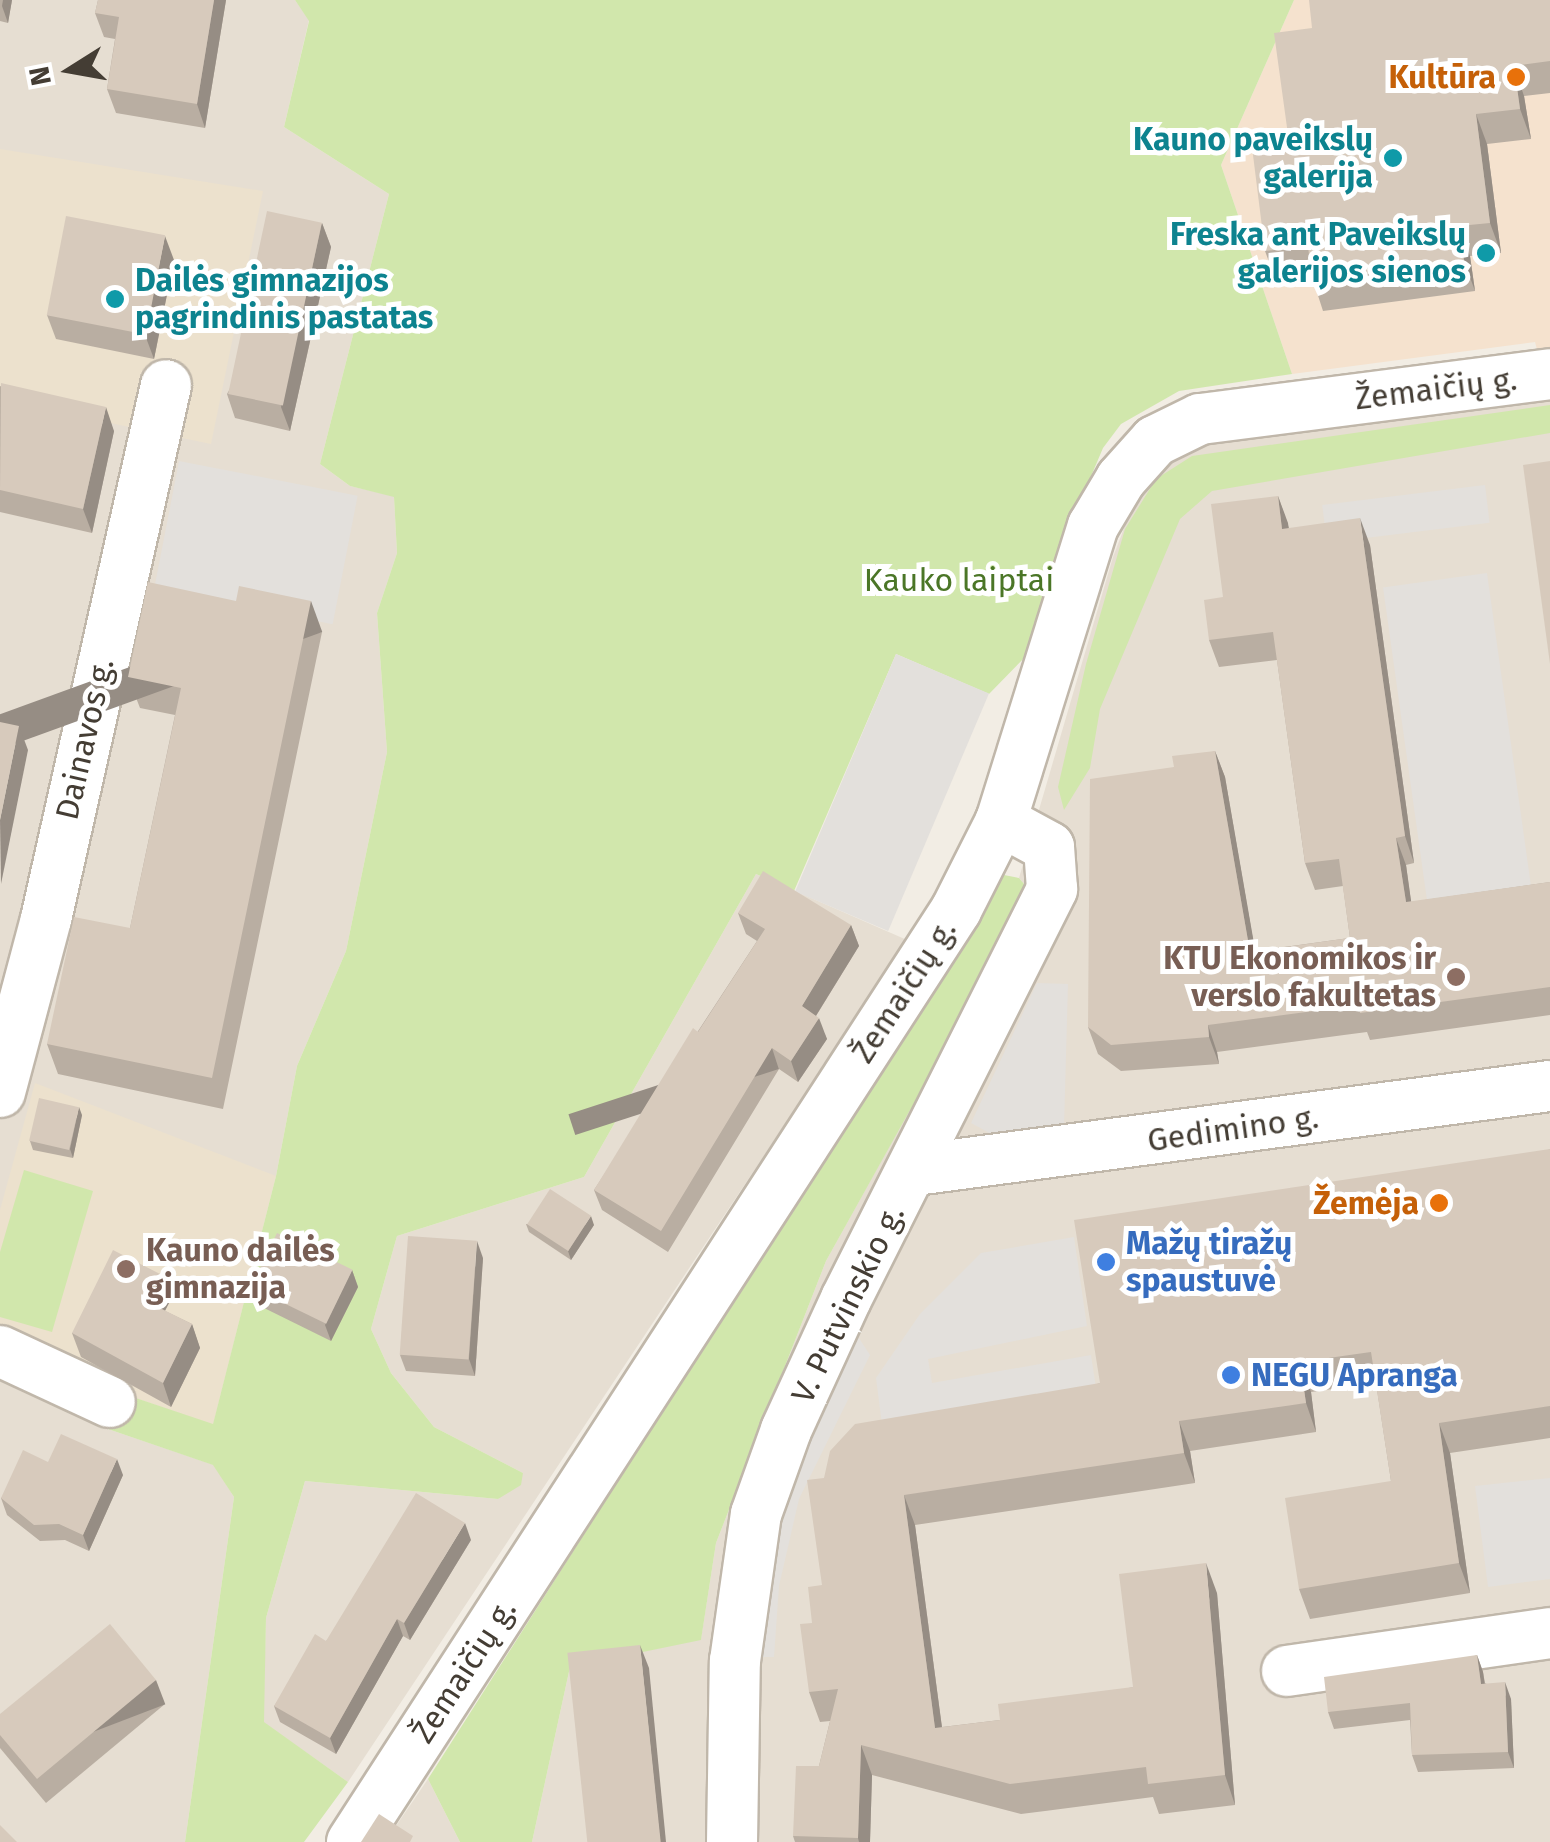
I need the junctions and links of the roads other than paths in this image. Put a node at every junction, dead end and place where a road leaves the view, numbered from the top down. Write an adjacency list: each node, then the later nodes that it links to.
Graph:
1 (1550, 374): 3 (street, Žemaičių g.)
2 (166, 385): 5 (street, Dainavos g.)
3 (1001, 821): 6 (street, V. Putvinskio g.); 11 (street, Žemaičių g.)
4 (1550, 1086): 6 (street, Gedimino g.)
5 (0, 1092)
6 (915, 1170): 12 (street, V. Putvinskio g.)
7 (0, 1351): 8 (street)
8 (110, 1402)
9 (1550, 1633): 10 (street)
10 (1287, 1671)
11 (352, 1842)
12 (732, 1842)

